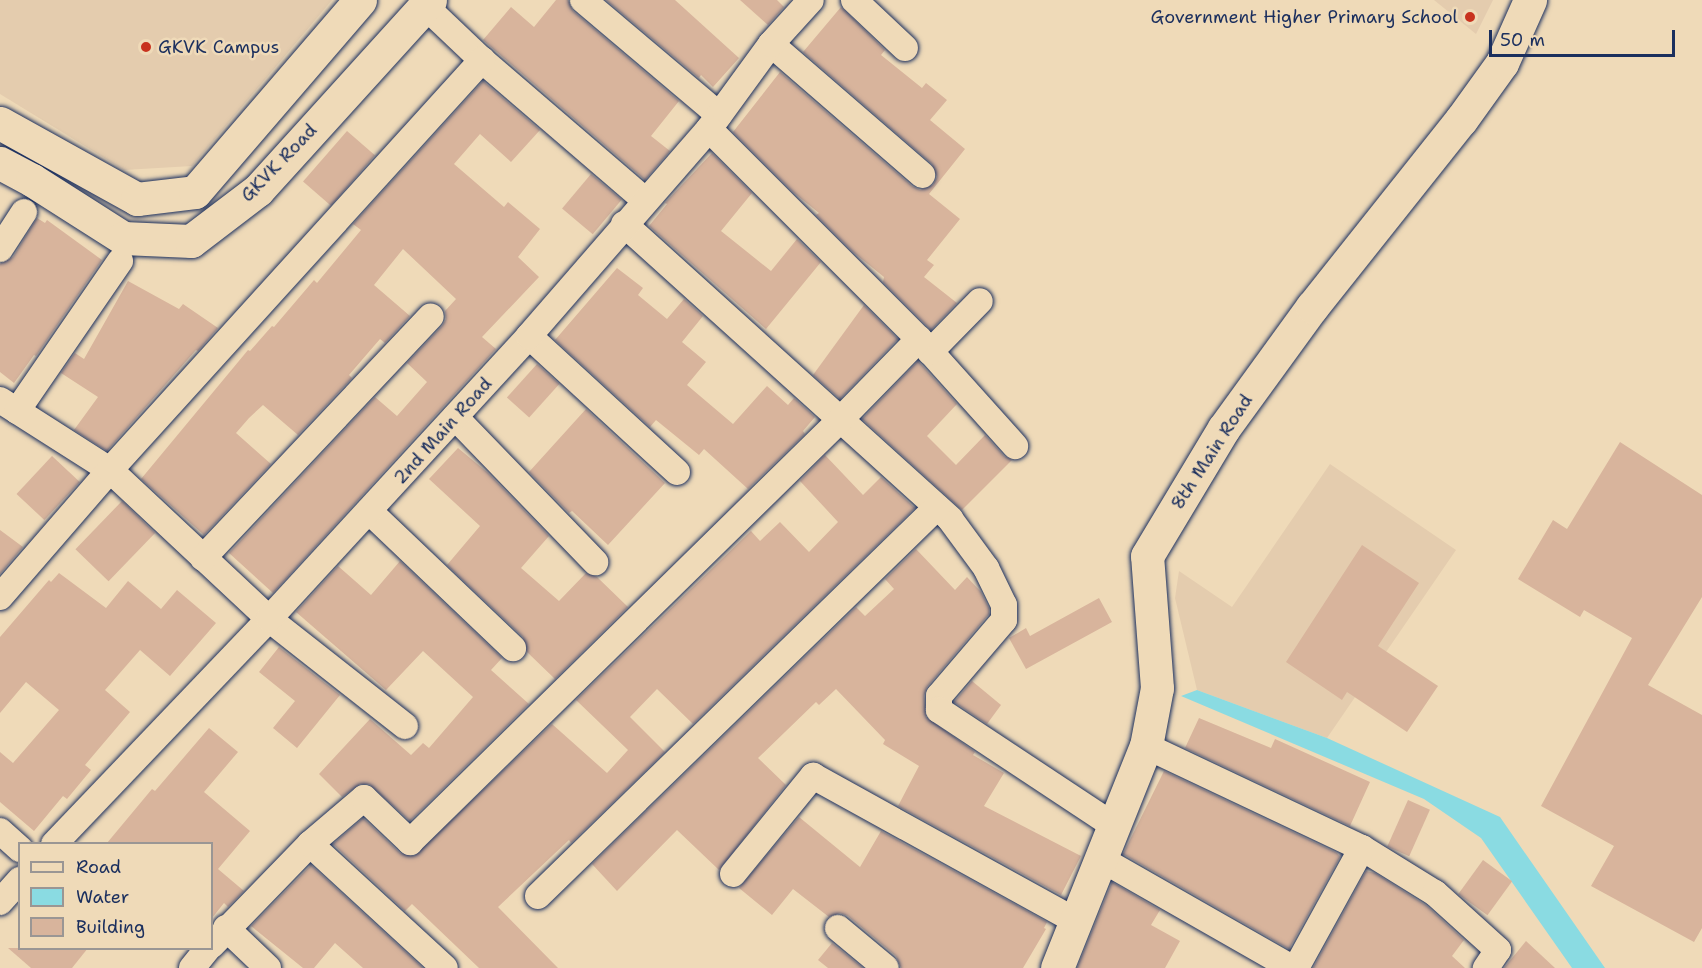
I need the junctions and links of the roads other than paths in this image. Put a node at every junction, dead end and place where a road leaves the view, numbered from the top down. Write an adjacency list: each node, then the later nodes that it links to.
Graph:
1 (360, 0): 11 (street)
2 (583, 0): 10 (street)
3 (811, 0): 7 (street, 2nd Main Road)
4 (854, 0): 8 (street)
5 (1530, 0): 37 (street, 8th Main Road)
6 (427, 3): 9 (street); 12 (street, GKVK Road)
7 (771, 44): 10 (street, 2nd Main Road); 13 (street)
8 (905, 48)
9 (482, 60): 14 (street); 27 (street)
10 (714, 122): 14 (street, 2nd Main Road); 22 (street)
11 (0, 123)
12 (0, 163)
13 (922, 175)
14 (646, 201): 16 (street, 2nd Main Road)
15 (24, 212): 17 (street)
16 (624, 224): 21 (street, 2nd Main Road); 25 (street)
17 (0, 249)
18 (120, 261): 23 (street)
19 (980, 302): 22 (street)
20 (431, 316): 31 (street)
21 (530, 336): 24 (street, 2nd Main Road); 28 (street)
22 (924, 346): 25 (street); 26 (street)
23 (8, 405): 27 (street)
24 (455, 417): 30 (street, 2nd Main Road); 32 (street)
25 (841, 419): 29 (street); 41 (street)
26 (1015, 446)
27 (110, 470): 31 (street); 33 (street)
28 (677, 472)
29 (937, 507): 38 (street); 47 (street)
30 (369, 511): 34 (street, 2nd Main Road); 35 (street)
31 (203, 558): 34 (street)
32 (595, 562)
33 (0, 597)
34 (269, 619): 36 (street); 40 (street, 2nd Main Road)
35 (513, 648)
36 (405, 726)
37 (1146, 746): 38 (street, 8th Main Road); 43 (street)
38 (1114, 826): 44 (street, 8th Main Road)
39 (0, 831): 42 (street)
40 (55, 842)
41 (310, 844): 51 (street); 55 (street)
42 (18, 847)
43 (1362, 848): 58 (street); 59 (street)
44 (1101, 859): 49 (street, 8th Main Road); 58 (street)
45 (733, 874): 49 (street)
46 (18, 882): 48 (street)
47 (538, 896)
48 (0, 902)
49 (1076, 921): 57 (street, 8th Main Road)
50 (838, 928): 56 (street)
51 (219, 936): 54 (street)
52 (206, 950): 53 (street)
53 (192, 968)
54 (268, 968)
55 (445, 968)
56 (885, 968)
57 (1057, 968)
58 (1294, 968)
59 (1486, 968)

